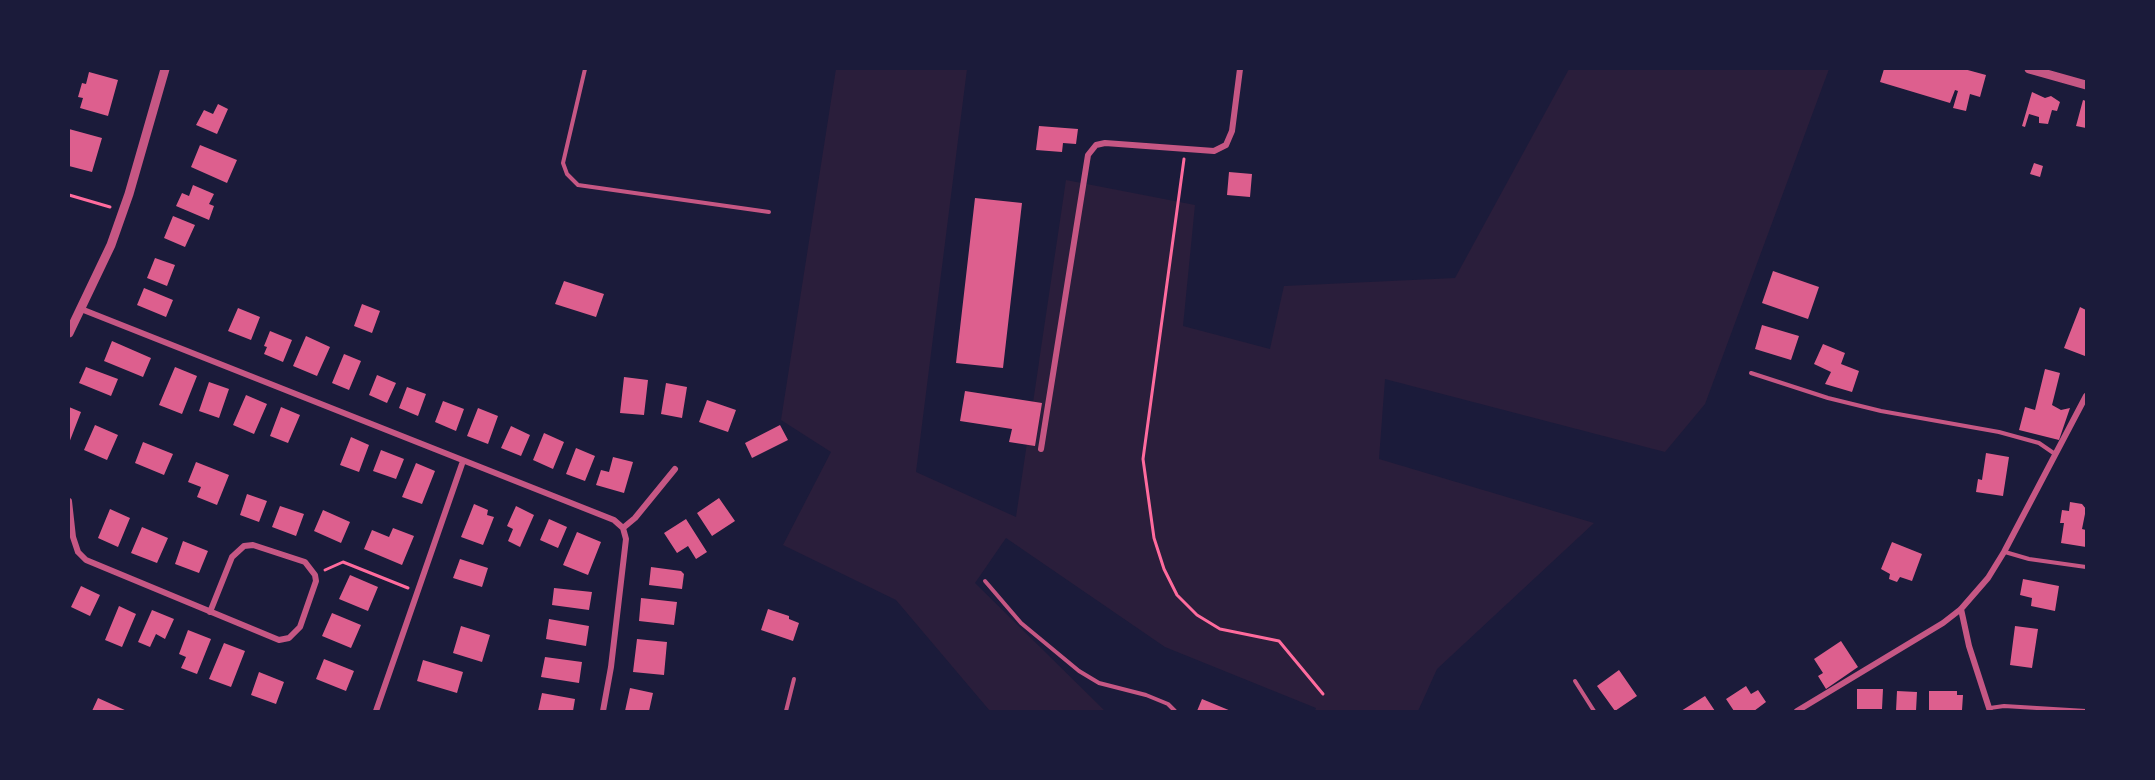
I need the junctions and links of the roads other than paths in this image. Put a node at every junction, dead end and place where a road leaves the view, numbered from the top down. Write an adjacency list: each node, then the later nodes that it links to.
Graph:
1 (165, 69): 7 (street)
2 (585, 69): 6 (lane)
3 (1240, 69): 11 (street)
4 (2029, 69): 5 (street)
5 (2086, 85)
6 (769, 212)
7 (81, 309): 8 (street); 13 (street)
8 (69, 333)
9 (1751, 373): 12 (lane)
10 (2086, 396): 12 (street)
11 (1041, 449)
12 (2055, 454): 17 (street)
13 (463, 461): 16 (street); 25 (street)
14 (675, 469): 16 (street)
15 (69, 501): 21 (street)
16 (623, 528): 26 (street)
17 (2004, 552): 18 (lane); 20 (street)
18 (2086, 567)
19 (985, 581): 28 (lane)
20 (1961, 609): 24 (street); 30 (street)
21 (210, 612): 21 (street)
22 (794, 679): 27 (lane)
23 (1575, 681): 29 (lane)
24 (1990, 710): 31 (lane)
25 (376, 711)
26 (603, 711)
27 (786, 711)
28 (1175, 711)
29 (1594, 711)
30 (1797, 711)
31 (2086, 711)

